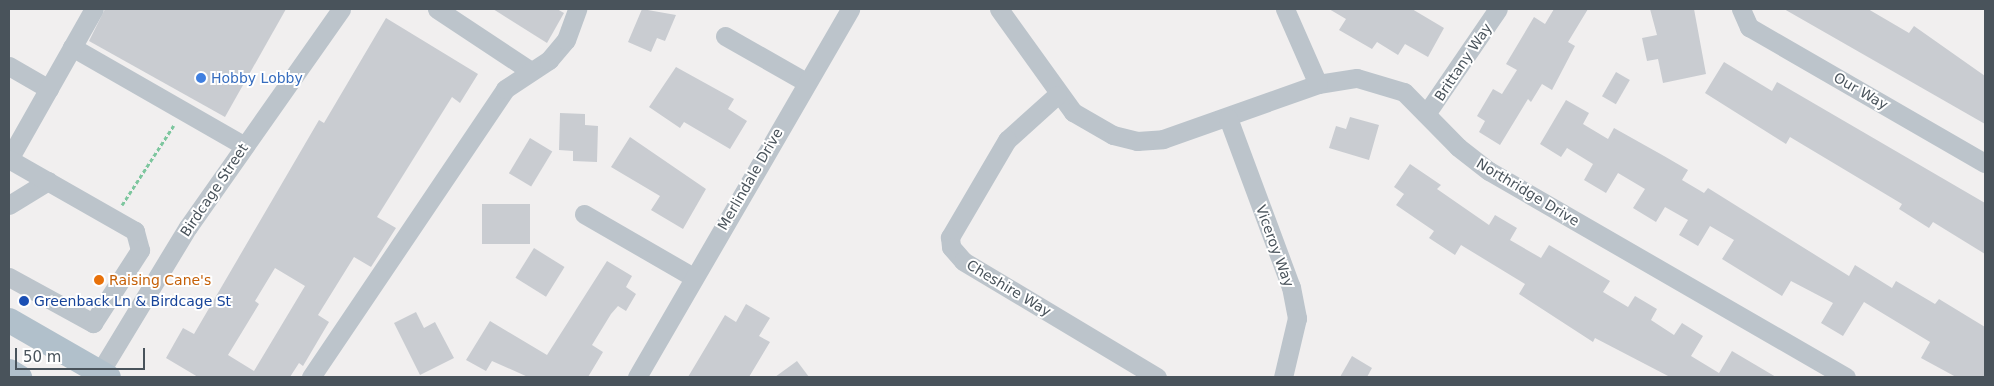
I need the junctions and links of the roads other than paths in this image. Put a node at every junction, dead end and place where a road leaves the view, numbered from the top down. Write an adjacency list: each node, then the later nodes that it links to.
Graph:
1 (94, 9): 11 (street)
2 (341, 9): 20 (street, Birdcage Street)
3 (437, 9): 13 (street)
4 (577, 9): 13 (street)
5 (850, 9): 14 (street, Merlindale Drive)
6 (999, 9): 17 (street, Northridge Drive)
7 (1285, 9): 15 (street)
8 (1498, 9): 18 (street, Brittany Way)
9 (1741, 12): 22 (street, Our Way)
10 (725, 36): 14 (street)
11 (72, 47): 16 (street); 20 (street)
12 (9, 66): 16 (street)
13 (529, 70): 32 (street)
14 (806, 82): 27 (street, Merlindale Drive)
15 (1318, 84): 18 (street, Northridge Drive); 19 (street, Northridge Drive)
16 (49, 89): 21 (street)
17 (1057, 95): 19 (street, Northridge Drive); 34 (street, Cheshire Way)
18 (1426, 114): 36 (street, Northridge Drive)
19 (1228, 118): 35 (street, Viceroy Way)
20 (245, 146): 30 (street, Birdcage Street)
21 (9, 159): 23 (street)
22 (1985, 163)
23 (48, 181): 24 (street); 26 (street)
24 (9, 206)
25 (584, 214): 27 (street)
26 (9, 277)
27 (693, 277): 33 (street, Merlindale Drive)
28 (9, 320): 30 (main road)
29 (9, 371): 31 (main road)
30 (101, 376)
31 (19, 377)
32 (311, 377)
33 (637, 377)
34 (1157, 377)
35 (1283, 377)
36 (1846, 377)

